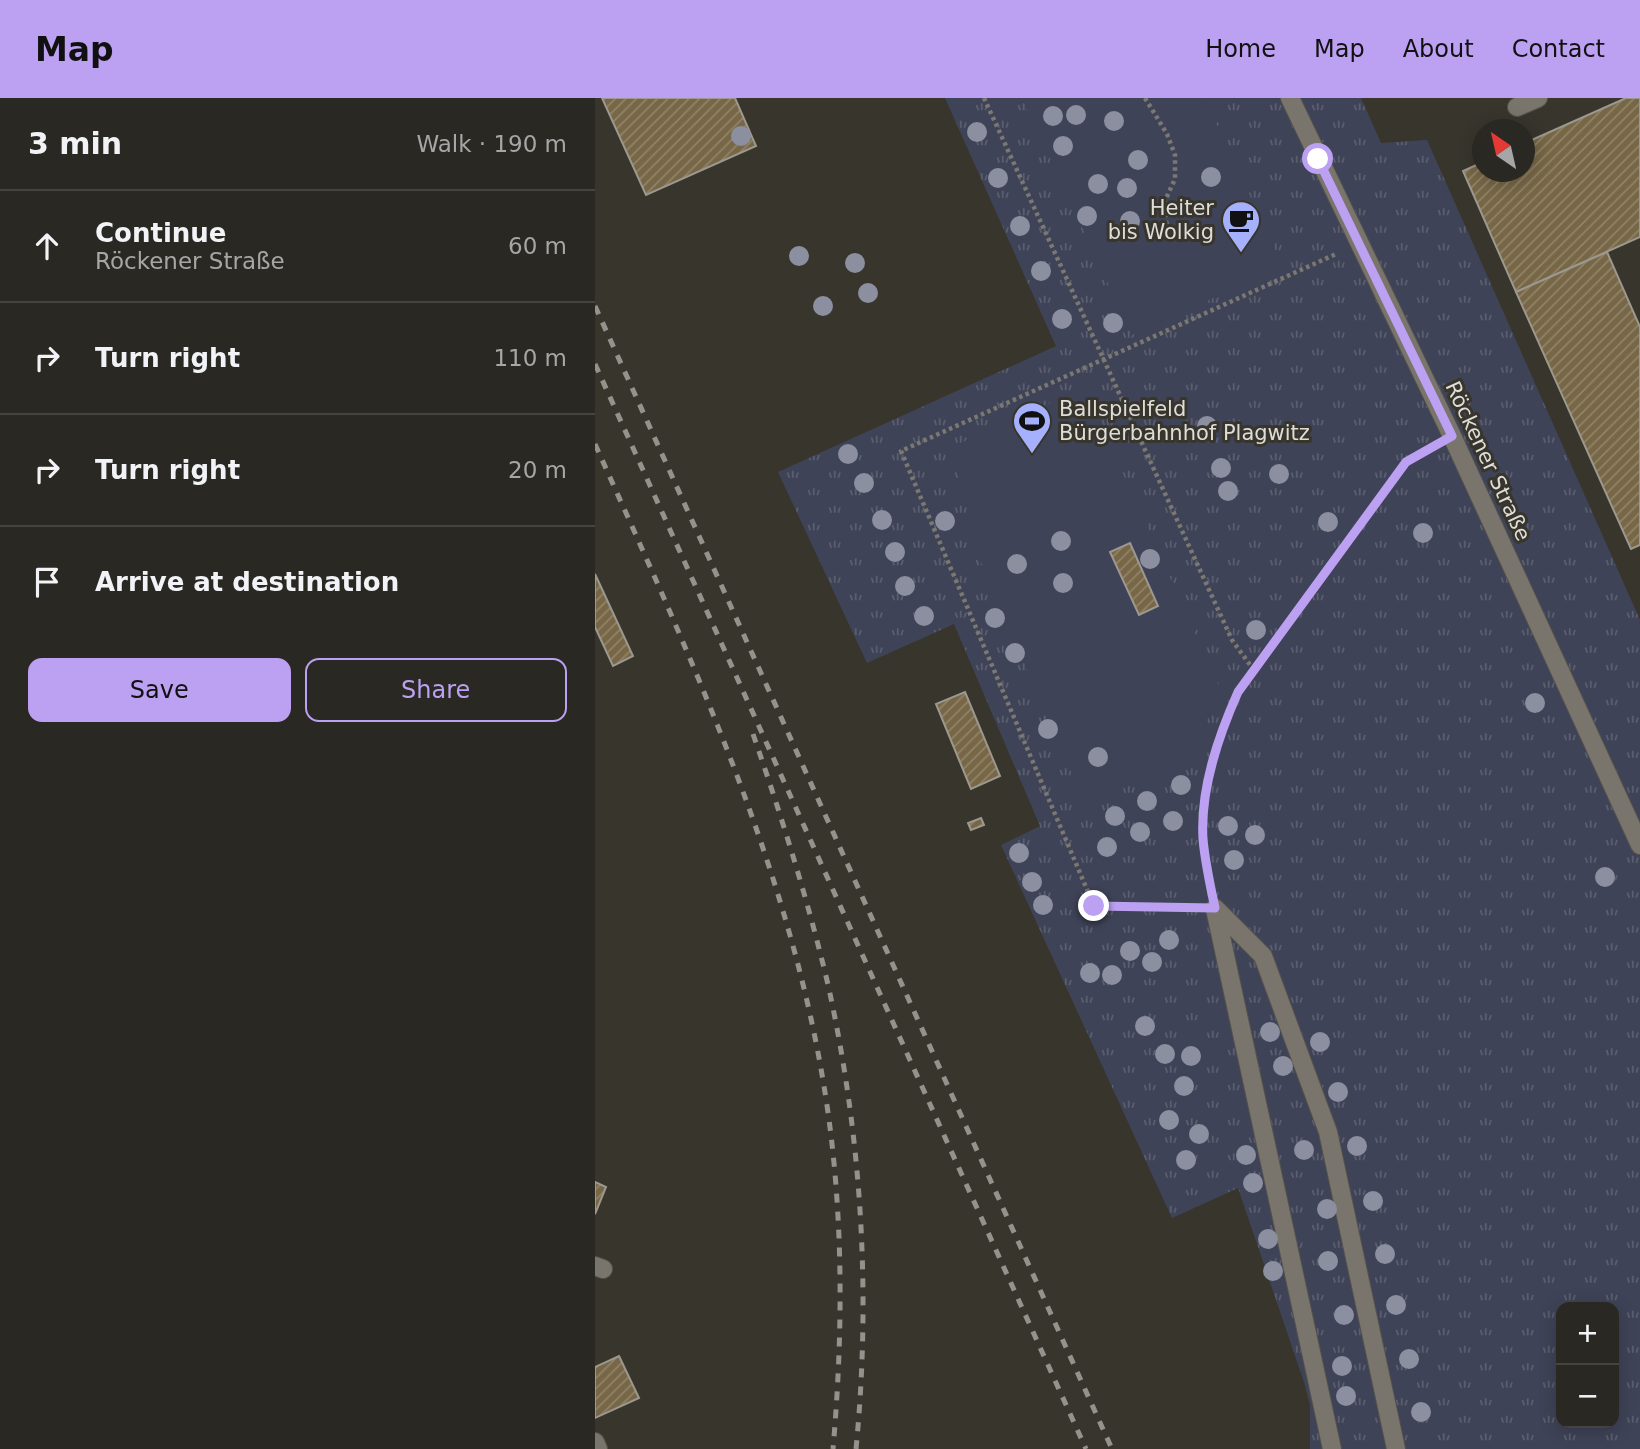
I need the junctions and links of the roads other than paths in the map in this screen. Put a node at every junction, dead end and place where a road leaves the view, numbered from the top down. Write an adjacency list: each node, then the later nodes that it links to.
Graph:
1 (1290, 98): 4 (lane, Röckener Straße)
2 (1538, 98): 3 (lane)
3 (1517, 107)
4 (1640, 845)
5 (595, 1442): 6 (lane)
6 (598, 1449)
7 (1332, 1449): 8 (lane)
8 (1397, 1449)

